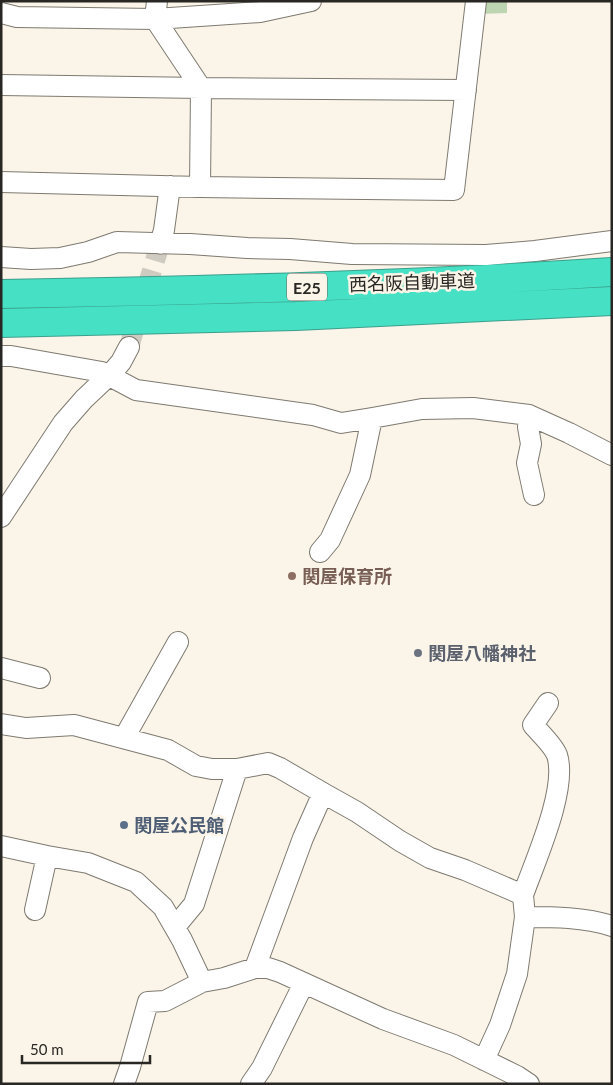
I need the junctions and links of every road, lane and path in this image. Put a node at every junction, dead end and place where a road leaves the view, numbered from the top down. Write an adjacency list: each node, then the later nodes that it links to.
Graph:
1 (311, 1): 3 (street)
2 (476, 1): 7 (street)
3 (156, 10): 4 (street); 6 (street)
4 (1, 13)
5 (1, 85): 6 (street)
6 (201, 88): 7 (street); 10 (street)
7 (466, 90): 10 (street)
8 (1, 182): 9 (street)
9 (170, 186): 10 (street); 12 (street)
10 (200, 187)
11 (612, 241): 12 (street)
12 (160, 244): 13 (street)
13 (1, 257)
14 (612, 272): 15 (highway, 西名阪自動車道 / E25)
15 (1, 294)
16 (612, 301): 17 (highway, 西名阪自動車道 / E25)
17 (1, 323)
18 (130, 347): 20 (street)
19 (1, 356): 20 (street)
20 (109, 376): 22 (street); 25 (street)
21 (529, 415): 22 (street); 23 (street); 24 (street)
22 (372, 418): 26 (street)
23 (612, 455)
24 (534, 495)
25 (1, 517)
26 (320, 552)
27 (178, 642): 32 (street)
28 (1, 668): 29 (street)
29 (40, 678)
30 (548, 703): 37 (street)
31 (1, 724): 32 (street)
32 (124, 738): 33 (street)
33 (237, 769): 34 (street); 41 (street)
34 (323, 793): 37 (street); 42 (street)
35 (1, 846): 36 (street)
36 (47, 856): 38 (street); 41 (street)
37 (523, 895): 39 (street)
38 (34, 910)
39 (525, 917): 40 (street); 45 (street)
40 (612, 926)
41 (174, 927): 43 (street)
42 (255, 968): 43 (street); 44 (street)
43 (202, 982): 46 (street)
44 (304, 983): 45 (street); 47 (street)
45 (484, 1060): 48 (street)
46 (124, 1084)
47 (251, 1084)
48 (529, 1084)

